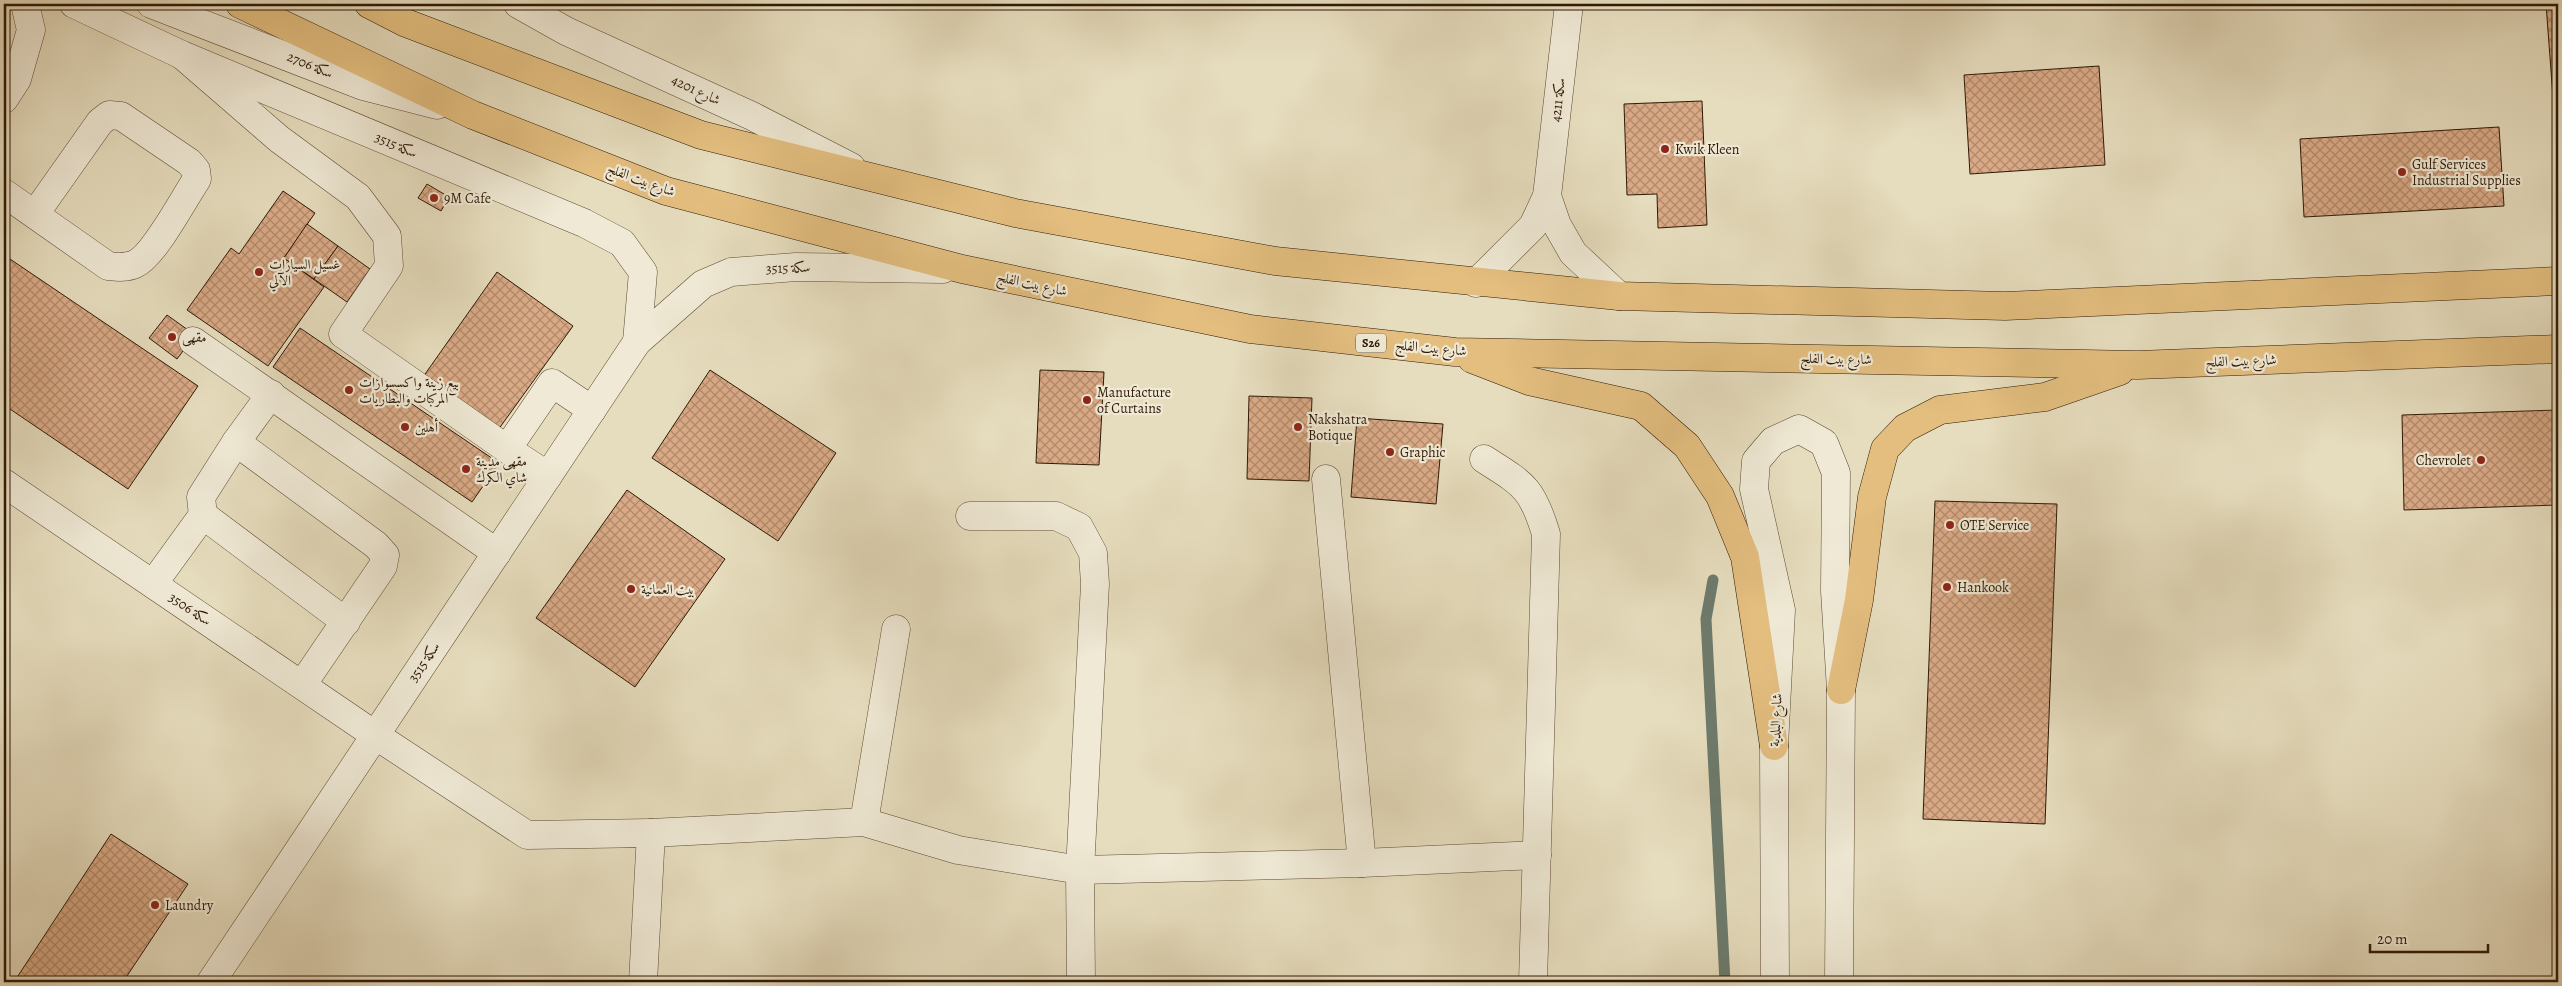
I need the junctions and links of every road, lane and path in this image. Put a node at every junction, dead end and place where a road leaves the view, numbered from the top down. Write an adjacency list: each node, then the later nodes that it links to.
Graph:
1 (25, 4): 9 (street)
2 (74, 4): 8 (street, سكة 3515)
3 (152, 4): 10 (street, سكة 2706)
4 (240, 4): 10 (main road, شارع بيت الفلج / S26)
5 (369, 4): 11 (main road)
6 (518, 4): 11 (street, شارع 4201)
7 (1569, 4): 13 (street, سكة 4211)
8 (182, 55): 20 (street, سكة 3515); 27 (street)
9 (4, 99)
10 (473, 114): 15 (main road, شارع بيت الفلج / S26)
11 (873, 178): 17 (main road)
12 (4, 193): 14 (street)
13 (1547, 196): 17 (street, سكة 4211); 18 (street, سكة 4211)
14 (35, 214): 14 (street)
15 (962, 269): 20 (street, سكة 3515); 22 (main road, شارع بيت الفلج / S26)
16 (2558, 281): 18 (main road)
17 (1476, 283): 18 (main road)
18 (1619, 296)
19 (193, 341): 24 (street)
20 (637, 342): 25 (street, سكة 3515)
21 (2558, 349): 23 (main road, شارع بيت الفلج / S26)
22 (1455, 352): 23 (main road, شارع بيت الفلج / S26); 41 (main road)
23 (2138, 365): 39 (main road)
24 (271, 394): 26 (street); 34 (street)
25 (592, 410): 27 (street); 29 (street, سكة 3515)
26 (236, 442): 32 (street); 36 (street)
27 (507, 449): 29 (street)
28 (1484, 459): 44 (street)
29 (548, 476): 34 (street, سكة 3515)
30 (1326, 480): 45 (street)
31 (4, 483): 35 (street, سكة 3506)
32 (203, 515): 35 (street); 36 (street)
33 (970, 516): 46 (street)
34 (497, 553): 40 (street, سكة 3515)
35 (153, 584): 38 (street, سكة 3506)
36 (346, 622): 38 (street)
37 (896, 629): 42 (street)
38 (302, 685): 40 (street, سكة 3506)
39 (1841, 690): 41 (street, شارع البلدية); 47 (street)
40 (375, 735): 43 (street, سكة 3506); 48 (street, سكة 3515)
41 (1774, 746): 52 (street, شارع البلدية)
42 (864, 822): 43 (street, سكة 3506); 46 (street, سكة 3506)
43 (651, 833): 49 (street)
44 (1537, 856): 45 (street, سكة 3506); 51 (street)
45 (1362, 863): 46 (street, سكة 3506)
46 (1080, 870): 50 (street)
47 (1840, 948): 53 (street); 54 (street)
48 (211, 982)
49 (643, 982)
50 (1081, 982)
51 (1533, 982)
52 (1775, 982)
53 (1839, 982)
54 (1861, 982)

